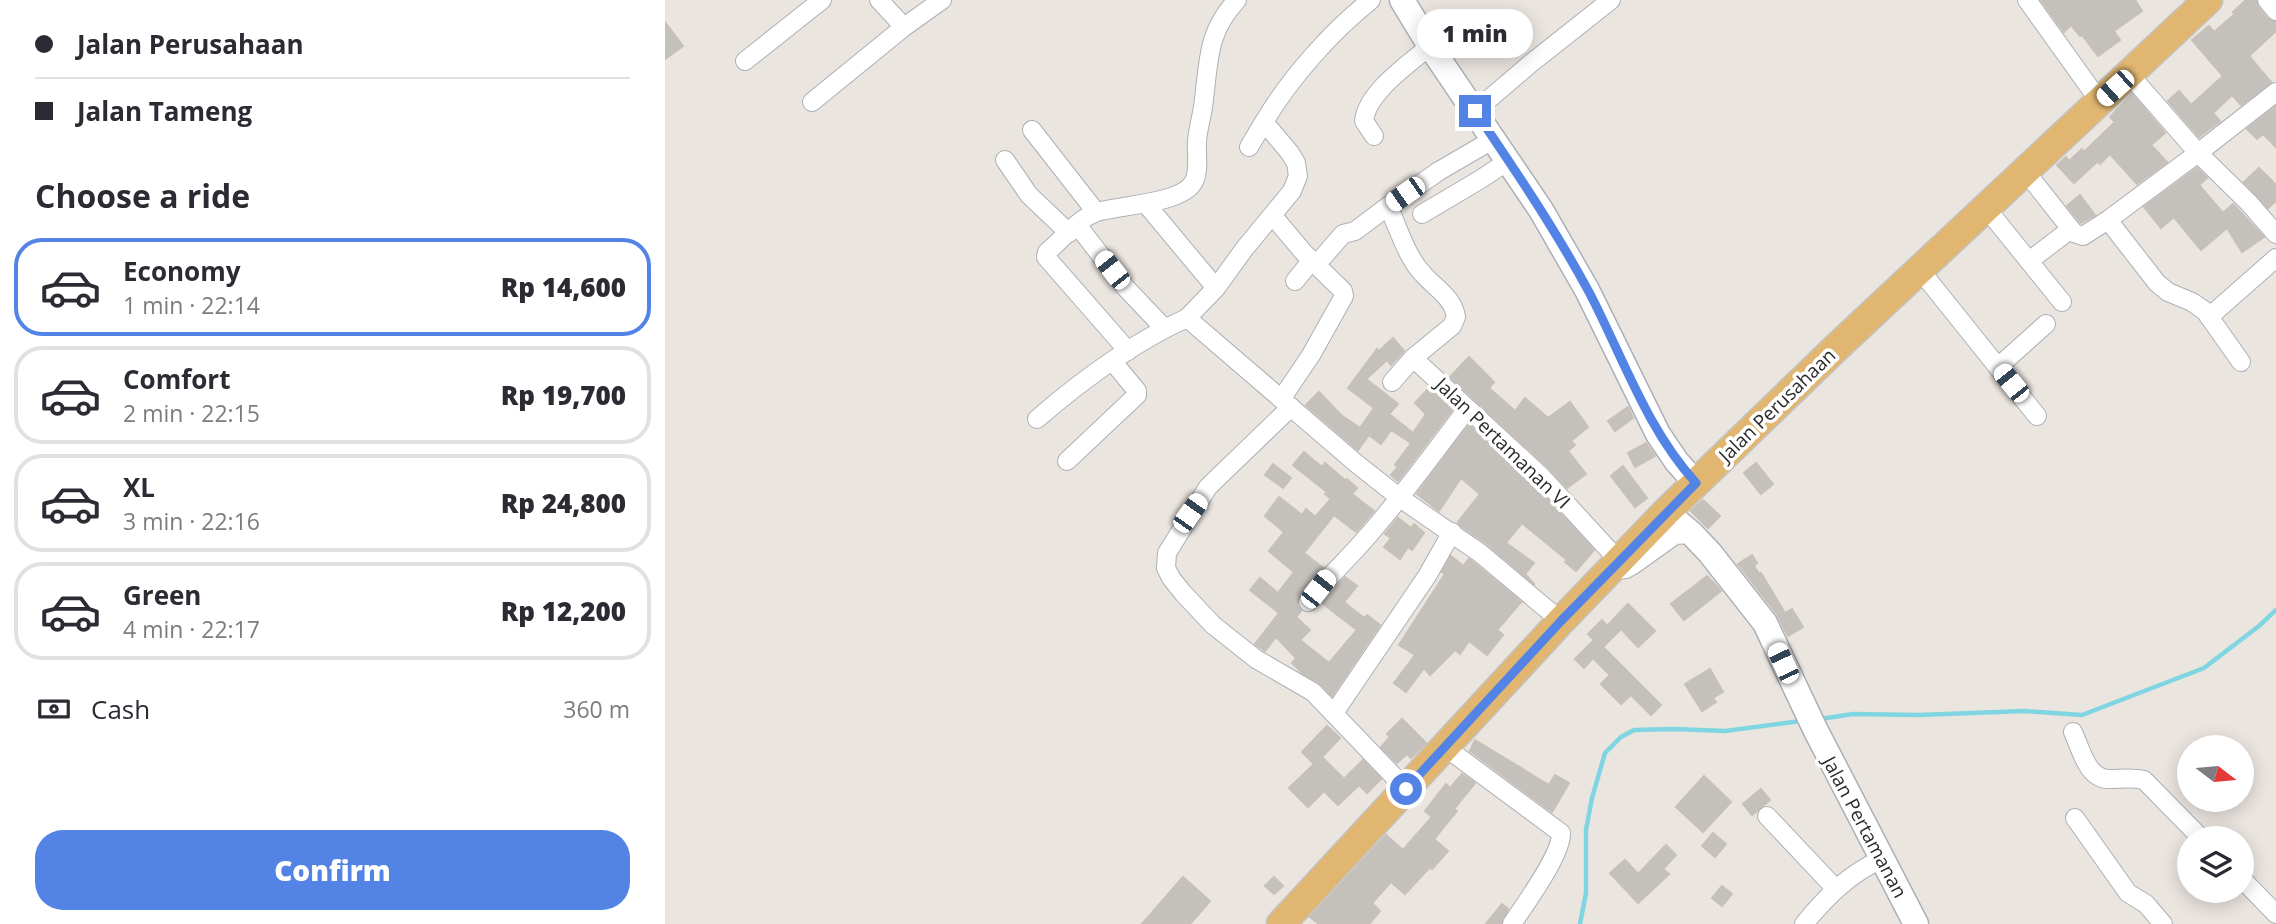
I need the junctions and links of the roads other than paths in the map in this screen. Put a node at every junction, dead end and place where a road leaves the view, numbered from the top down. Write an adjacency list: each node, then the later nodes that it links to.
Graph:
1 (822, 0): 14 (street)
2 (879, 0): 12 (street)
3 (942, 0): 12 (street)
4 (1237, 0): 29 (street)
5 (1371, 0): 20 (street)
6 (1402, 0): 13 (street)
7 (1611, 0): 19 (street)
8 (2027, 0): 18 (street)
9 (2208, 0): 15 (main road, Jalan Perusahaan)
10 (2267, 0): 11 (street)
11 (2276, 11)
12 (904, 27): 17 (street)
13 (1430, 46): 19 (street); 22 (street)
14 (745, 61)
15 (2130, 75): 18 (main road, Jalan Perusahaan); 25 (street)
16 (2276, 92): 25 (street)
17 (811, 102)
18 (2100, 102): 28 (main road, Jalan Perusahaan)
19 (1475, 111): 23 (street)
20 (1264, 122): 24 (street); 34 (street)
21 (1032, 130): 32 (street)
22 (1374, 136)
23 (1494, 139): 27 (street); 30 (street)
24 (1249, 147)
25 (2198, 153): 35 (street); 38 (street)
26 (1005, 160): 37 (street)
27 (1508, 161): 33 (street); 61 (street)
28 (2026, 172): 31 (main road, Jalan Perusahaan); 36 (street)
29 (1146, 204): 32 (street); 44 (street)
30 (1388, 206): 41 (street); 51 (street)
31 (1986, 208): 40 (street); 42 (main road, Jalan Perusahaan)
32 (1096, 212): 37 (street)
33 (1422, 214)
34 (1273, 216): 41 (street); 44 (street)
35 (2108, 220): 36 (street); 46 (street)
36 (2071, 229): 40 (street)
37 (1073, 230): 49 (street); 50 (street)
38 (2276, 234)
39 (2276, 258): 46 (street)
40 (2029, 261): 45 (street)
41 (1314, 263): 43 (street); 56 (street)
42 (1920, 270): 54 (street); 61 (main road, Jalan Perusahaan)
43 (1294, 281)
44 (1216, 288): 47 (street)
45 (2061, 302)
46 (2209, 317): 53 (street)
47 (1187, 318): 49 (street); 56 (street)
48 (2046, 324): 54 (street)
49 (1164, 328): 50 (street)
50 (1128, 351): 52 (street)
51 (1413, 358): 55 (street); 57 (street, Jalan Pertamanan VI)
52 (1113, 362): 59 (street); 60 (street)
53 (2241, 362)
54 (1998, 367): 58 (street)
55 (1392, 382)
56 (1287, 403): 62 (street); 69 (street)
57 (1467, 410): 62 (street); 66 (street, Jalan Pertamanan VI)
58 (2037, 416)
59 (1037, 419)
60 (1067, 461)
61 (1696, 483): 63 (main road, Jalan Perusahaan)
62 (1399, 498): 64 (street); 67 (street)
63 (1666, 512): 65 (street, Jalan Pertamanan); 66 (main road, Jalan Perusahaan)
64 (1452, 532): 68 (street); 69 (street)
65 (1692, 534): 66 (street); 76 (street, Jalan Pertamanan)
66 (1615, 566): 68 (main road, Jalan Perusahaan)
67 (1308, 602)
68 (1561, 621): 71 (main road, Jalan Perusahaan)
69 (1334, 713): 72 (street)
70 (2073, 732): 75 (street)
71 (1445, 747): 72 (main road, Jalan Perusahaan); 81 (street)
72 (1406, 789): 80 (main road, Jalan Perusahaan)
73 (1767, 816): 77 (street)
74 (2075, 818): 84 (street)
75 (2190, 826)
76 (1882, 859): 77 (street); 83 (street, Jalan Pertamanan)
77 (1835, 888): 82 (street)
78 (2254, 891): 79 (street)
79 (2276, 914)
80 (1281, 924)
81 (1512, 924)
82 (1804, 924)
83 (1916, 924)
84 (2163, 924)

